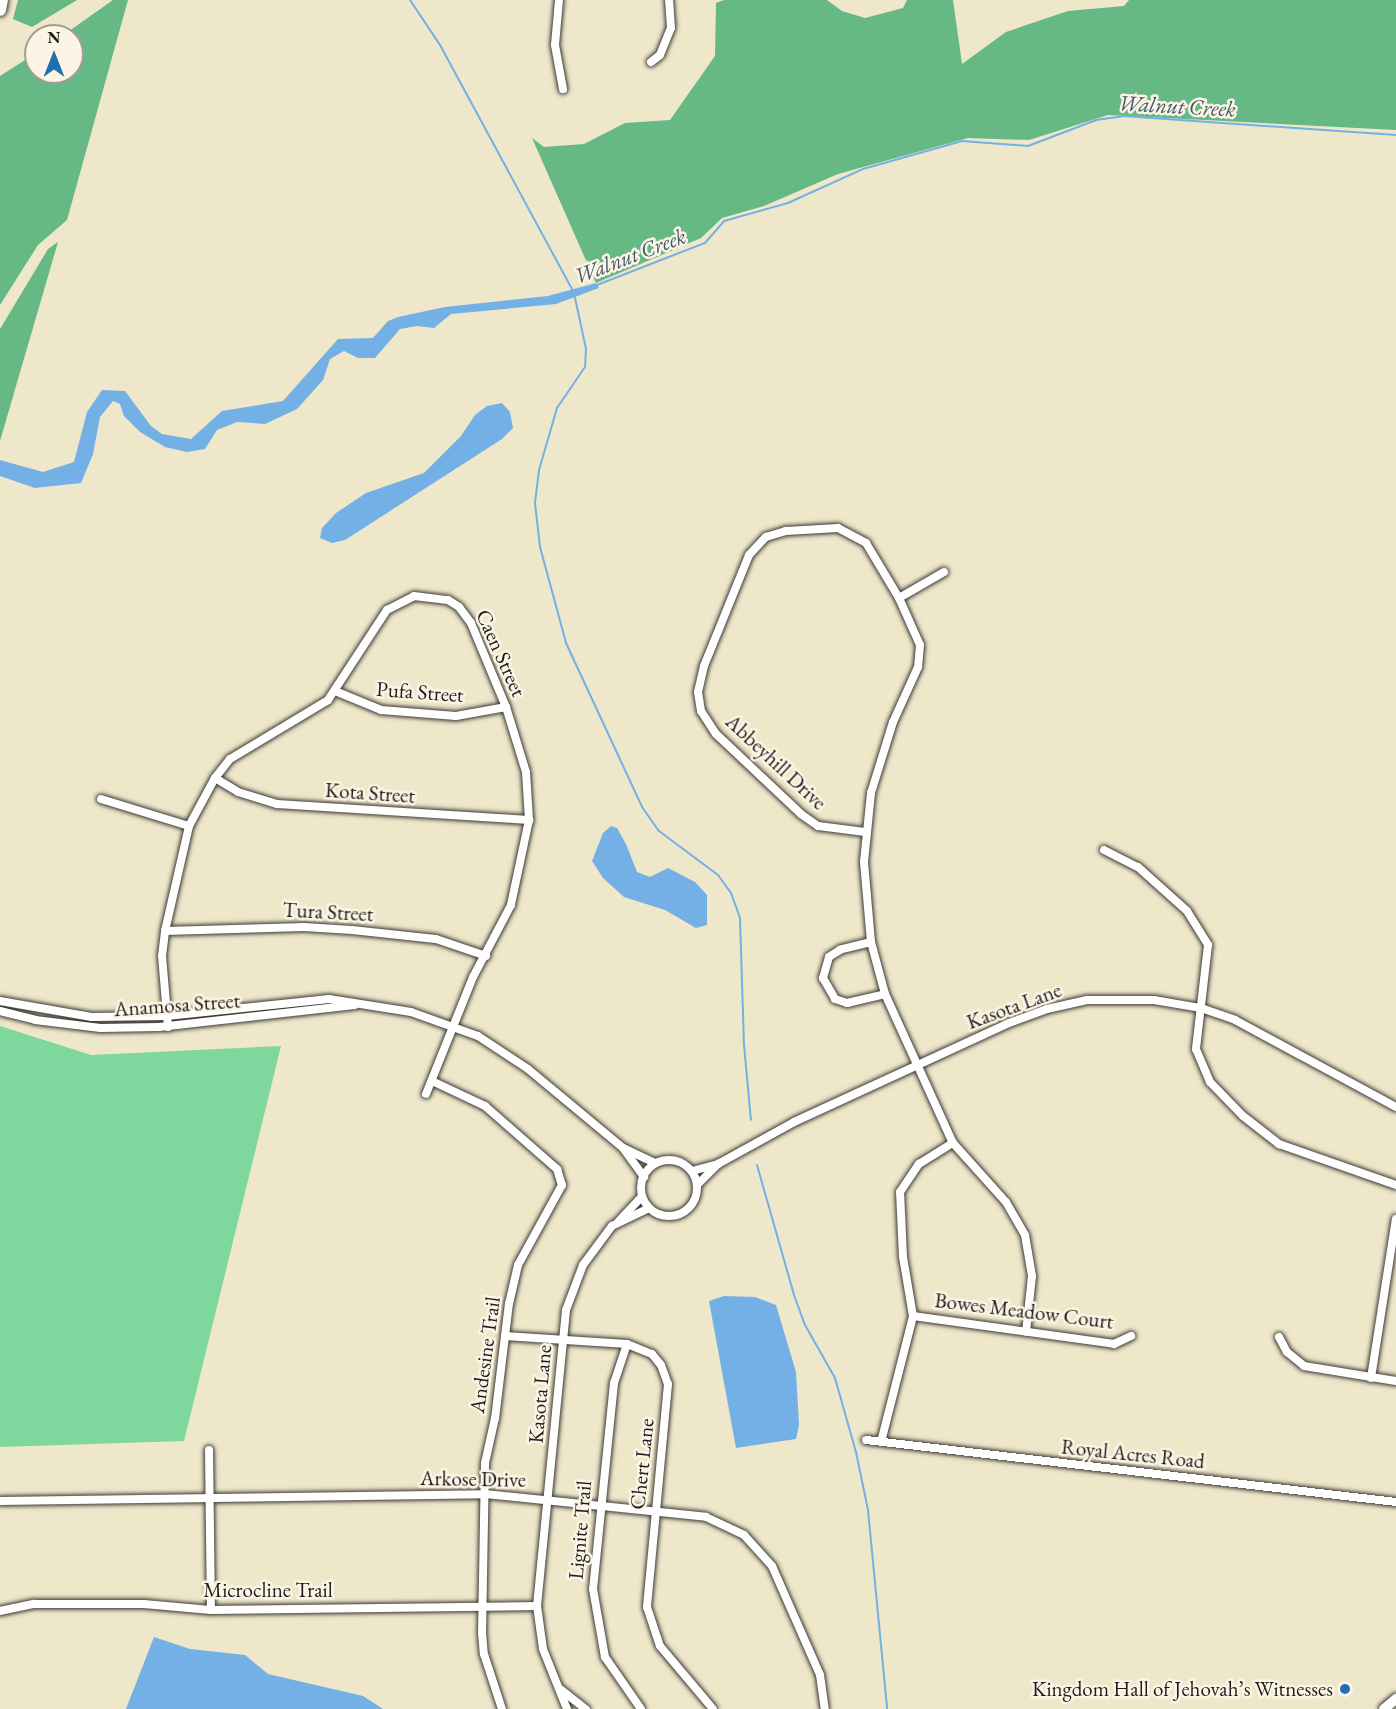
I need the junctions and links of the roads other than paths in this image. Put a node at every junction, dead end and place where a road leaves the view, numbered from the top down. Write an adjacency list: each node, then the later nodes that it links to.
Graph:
1 (2, 0): 4 (main road)
2 (559, 0): 6 (street)
3 (669, 0): 5 (street)
4 (0, 10)
5 (651, 62)
6 (563, 89)
7 (944, 572): 8 (street)
8 (899, 598): 15 (street, Abbeyhill Drive); 15 (street, Abbeyhill Drive)
9 (335, 690): 10 (street, Pufa Street); 10 (street, Caen Street); 11 (street, Caen Street)
10 (506, 707): 13 (street, Caen Street)
11 (215, 778): 13 (street, Kota Street); 14 (street, Caen Street)
12 (101, 799): 14 (street)
13 (529, 820): 19 (street, Caen Street)
14 (189, 826): 17 (street, Caen Street)
15 (865, 832): 18 (street, Abbeyhill Drive)
16 (1104, 850): 23 (street)
17 (165, 931): 19 (street, Tura Street); 25 (street, Caen Street)
18 (871, 942): 20 (street, Abbeyhill Drive); 20 (street)
19 (486, 956): 26 (street, Caen Street)
20 (885, 994): 28 (street, Abbeyhill Drive)
21 (0, 1001): 25 (street, Anamosa Street)
22 (357, 1005): 25 (street, Anamosa Street); 26 (street, Anamosa Street); 27 (street, Anamosa Street)
23 (1202, 1008): 28 (street, Kasota Lane); 31 (street, Kasota Lane); 39 (street)
24 (0, 1011): 27 (street, Anamosa Street)
25 (167, 1016): 27 (street, Caen Street)
26 (454, 1025): 29 (street, Caen Street); 33 (street, Anamosa Street)
27 (168, 1027)
28 (916, 1065): 32 (street, Abbeyhill Drive); 35 (street, Kasota Lane)
29 (432, 1081): 30 (street, Caen Street); 46 (street, Andesine Trail)
30 (426, 1094)
31 (1396, 1107)
32 (953, 1143): 44 (street); 45 (street, Abbeyhill Drive)
33 (622, 1148): 34 (street, Anamosa Street); 37 (street, Anamosa Street)
34 (655, 1163): 36 (street); 37 (street)
35 (718, 1164): 36 (street, Kasota Lane); 38 (street, Kasota Lane)
36 (692, 1171): 38 (street)
37 (645, 1177): 40 (street)
38 (697, 1185): 41 (street, Kasota Lane)
39 (1396, 1185)
40 (642, 1196): 41 (street); 43 (street, Kasota Lane)
41 (649, 1208): 43 (street, Kasota Lane)
42 (1396, 1219): 51 (street)
43 (618, 1222): 49 (street, Kasota Lane)
44 (913, 1316): 45 (street, Bowes Meadow Court); 54 (street)
45 (1026, 1332): 47 (street, Bowes Meadow Court)
46 (505, 1336): 49 (street, Chert Lane); 56 (street, Andesine Trail)
47 (1131, 1336)
48 (1279, 1337): 51 (street)
49 (562, 1341): 50 (street, Chert Lane); 58 (street, Kasota Lane)
50 (627, 1344): 61 (street, Lignite Trail); 62 (street, Chert Lane)
51 (1371, 1378): 52 (street)
52 (1396, 1381)
53 (866, 1440): 54 (street, Royal Acres Road)
54 (881, 1442): 60 (street, Royal Acres Road)
55 (209, 1450): 57 (street)
56 (485, 1494): 57 (street, Arkose Drive); 58 (street, Arkose Drive); 63 (street, Andesine Trail)
57 (210, 1498): 59 (street, Arkose Drive); 65 (street)
58 (548, 1499): 61 (street, Arkose Drive); 64 (street, Kasota Lane)
59 (0, 1501)
60 (1396, 1502)
61 (600, 1504): 62 (street, Arkose Drive); 72 (street, Lignite Trail)
62 (656, 1510): 73 (street, Chert Lane); 74 (street, Arkose Drive)
63 (482, 1606): 64 (street, Microcline Trail); 65 (street, Microcline Trail); 69 (street, Andesine Trail)
64 (537, 1606): 67 (street, Kasota Lane)
65 (211, 1610): 66 (street, Microcline Trail)
66 (0, 1611)
67 (560, 1689): 70 (street, Kasota Lane); 71 (street, Kasota Lane)
68 (1396, 1699): 75 (street)
69 (502, 1709)
70 (567, 1709)
71 (586, 1709)
72 (641, 1709)
73 (713, 1709)
74 (825, 1709)
75 (1384, 1709)

